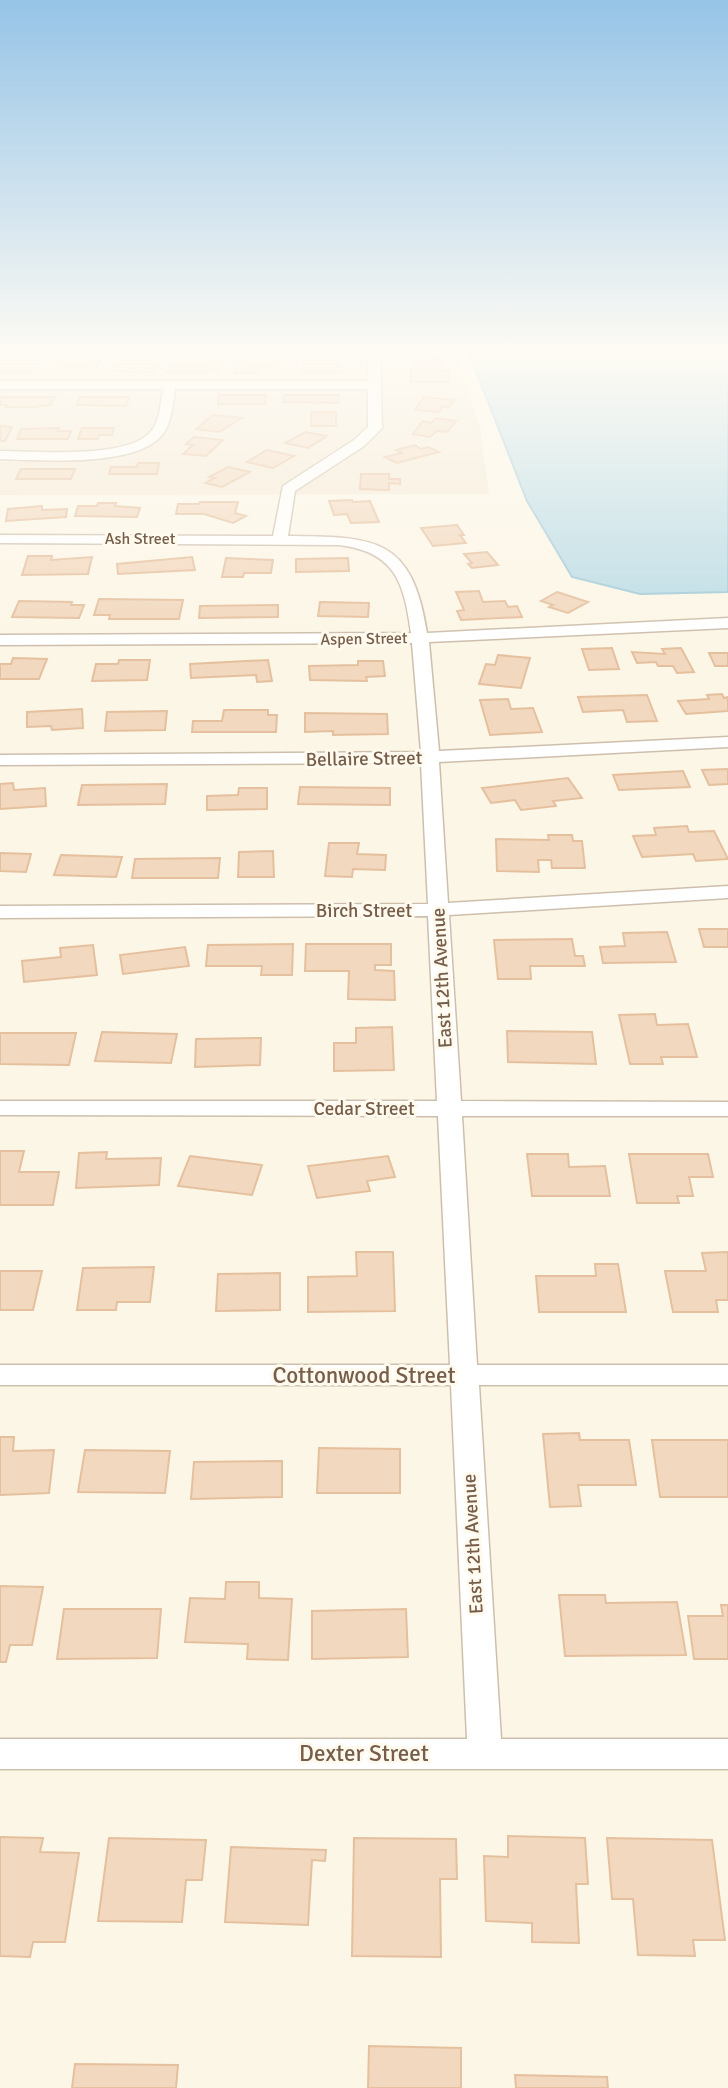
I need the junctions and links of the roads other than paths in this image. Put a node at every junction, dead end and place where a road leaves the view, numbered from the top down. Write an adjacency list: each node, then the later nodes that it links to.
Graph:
1 (129, 448): 3 (street)
2 (351, 448): 5 (street)
3 (0, 455)
4 (0, 539): 5 (street, Ash Street)
5 (280, 539): 7 (street, East 12th Avenue)
6 (728, 624): 7 (street, Aspen Street)
7 (419, 639): 8 (street, Aspen Street); 10 (street, East 12th Avenue)
8 (0, 640)
9 (728, 742): 10 (street, Bellaire Street)
10 (430, 758): 11 (street, Bellaire Street); 13 (street, East 12th Avenue)
11 (0, 760)
12 (728, 892): 13 (street, Birch Street)
13 (439, 910): 14 (street, Birch Street); 16 (street, East 12th Avenue)
14 (0, 912)
15 (0, 1108): 16 (street, Cedar Street)
16 (449, 1109): 17 (street, Cedar Street); 19 (street, East 12th Avenue)
17 (728, 1109)
18 (0, 1375): 19 (street, Cottonwood Street)
19 (463, 1375): 20 (street, Cottonwood Street); 21 (street, East 12th Avenue)
20 (728, 1375)
21 (485, 1753): 22 (street, Dexter Street); 23 (street, Dexter Street)
22 (0, 1754)
23 (728, 1754)

